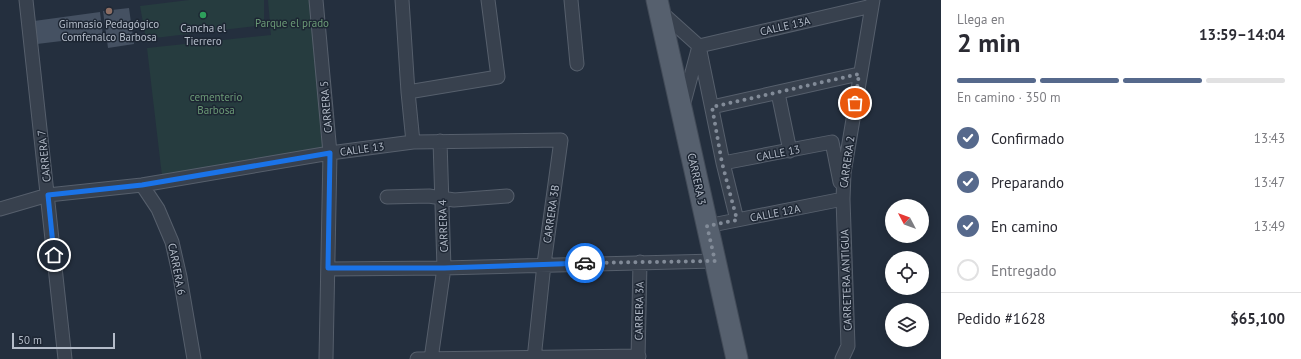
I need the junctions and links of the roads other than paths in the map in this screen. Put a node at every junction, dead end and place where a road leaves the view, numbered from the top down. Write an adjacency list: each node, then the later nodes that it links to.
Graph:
1 (26, 0): 22 (street, CARRERA 7)
2 (316, 0): 19 (street, CARRERA 5)
3 (402, 0): 11 (street)
4 (488, 0): 11 (street)
5 (571, 0): 9 (street)
6 (872, 3): 8 (street, CALLE 13A); 10 (street, CARRERA 2)
7 (658, 5): 8 (street); 14 (main road, CARRERA 3)
8 (699, 46): 13 (street); 14 (street)
9 (578, 64)
10 (859, 74): 12 (street); 26 (street, CARRERA 2)
11 (408, 92): 17 (street)
12 (778, 93): 13 (street); 18 (street)
13 (712, 107): 20 (street)
14 (682, 111): 29 (main road, CARRERA 3)
15 (562, 140): 16 (street, CALLE 13); 32 (street, CARRERA 3B)
16 (440, 141): 17 (street, CALLE 13); 25 (street, CARRERA 4)
17 (413, 142): 19 (street, CALLE 13)
18 (790, 151): 20 (street, CALLE 13); 26 (street, CALLE 13)
19 (330, 153): 21 (street, CALLE 13); 33 (street, CARRERA 5)
20 (722, 163): 28 (street)
21 (142, 185): 22 (street, CALLE 13); 37 (street, CARRERA 6)
22 (48, 195): 27 (street, CALLE 13); 36 (street, CARRERA 7)
23 (507, 196): 25 (street)
24 (387, 197): 25 (street)
25 (442, 198): 34 (street, CARRERA 4)
26 (843, 199): 28 (street, CALLE 12A); 43 (street, CARRETERA ANTIGUA)
27 (0, 209)
28 (737, 220): 29 (street, CALLE 12A)
29 (707, 226): 30 (main road, CARRERA 3)
30 (715, 261): 31 (street); 42 (main road, CARRERA 3)
31 (640, 262): 32 (street); 35 (street, CARRERA 3A)
32 (544, 264): 34 (street); 41 (street, CARRERA 3B)
33 (328, 268): 34 (street); 38 (street, CARRERA 5)
34 (444, 268): 40 (street, CARRERA 4)
35 (638, 358): 41 (street)
36 (64, 359)
37 (194, 359)
38 (326, 359)
39 (417, 359): 40 (street)
40 (431, 359): 41 (street)
41 (534, 359)
42 (737, 359)
43 (842, 359)

